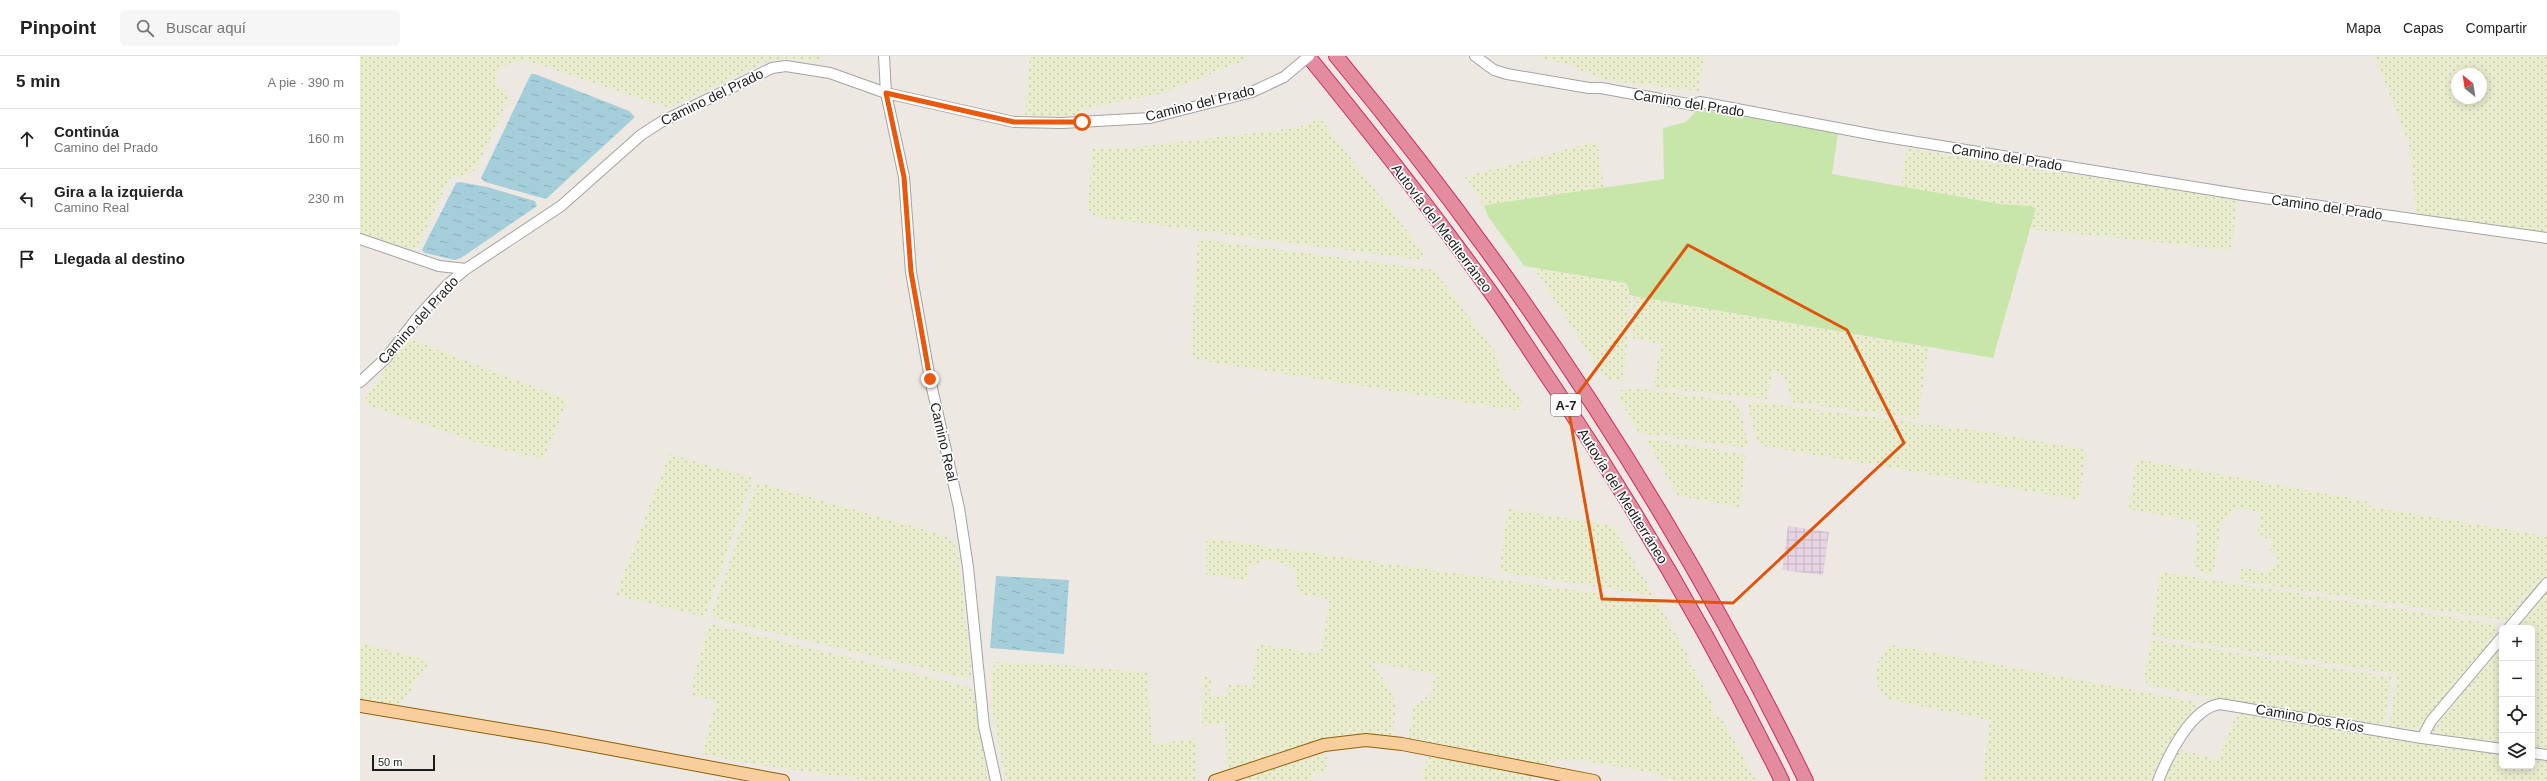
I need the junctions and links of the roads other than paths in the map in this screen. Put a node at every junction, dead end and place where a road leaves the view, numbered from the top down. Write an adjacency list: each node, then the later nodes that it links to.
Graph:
1 (884, 56): 5 (street, Camino Real)
2 (1308, 56): 5 (street, Camino del Prado, bridge); 22 (highway, Autovía del Mediterráneo / A-7)
3 (1336, 56): 23 (highway, Autovía del Mediterráneo / A-7)
4 (1475, 56): 6 (street, Camino del Prado)
5 (886, 93): 8 (street, Camino del Prado); 19 (street, Camino Real)
6 (2547, 238)
7 (360, 239): 8 (street)
8 (466, 270): 9 (street, Camino del Prado)
9 (360, 382)
10 (2547, 583): 11 (street)
11 (2512, 625)
12 (2499, 640): 14 (street)
13 (360, 706): 18 (main road)
14 (2422, 738): 15 (street, Camino Dos Ríos); 24 (street, Camino Dos Ríos)
15 (2499, 749)
16 (2535, 753): 17 (street)
17 (2547, 755)
18 (783, 781)
19 (996, 781)
20 (1215, 781): 21 (main road)
21 (1594, 781)
22 (1782, 781)
23 (1806, 781)
24 (2158, 781)

